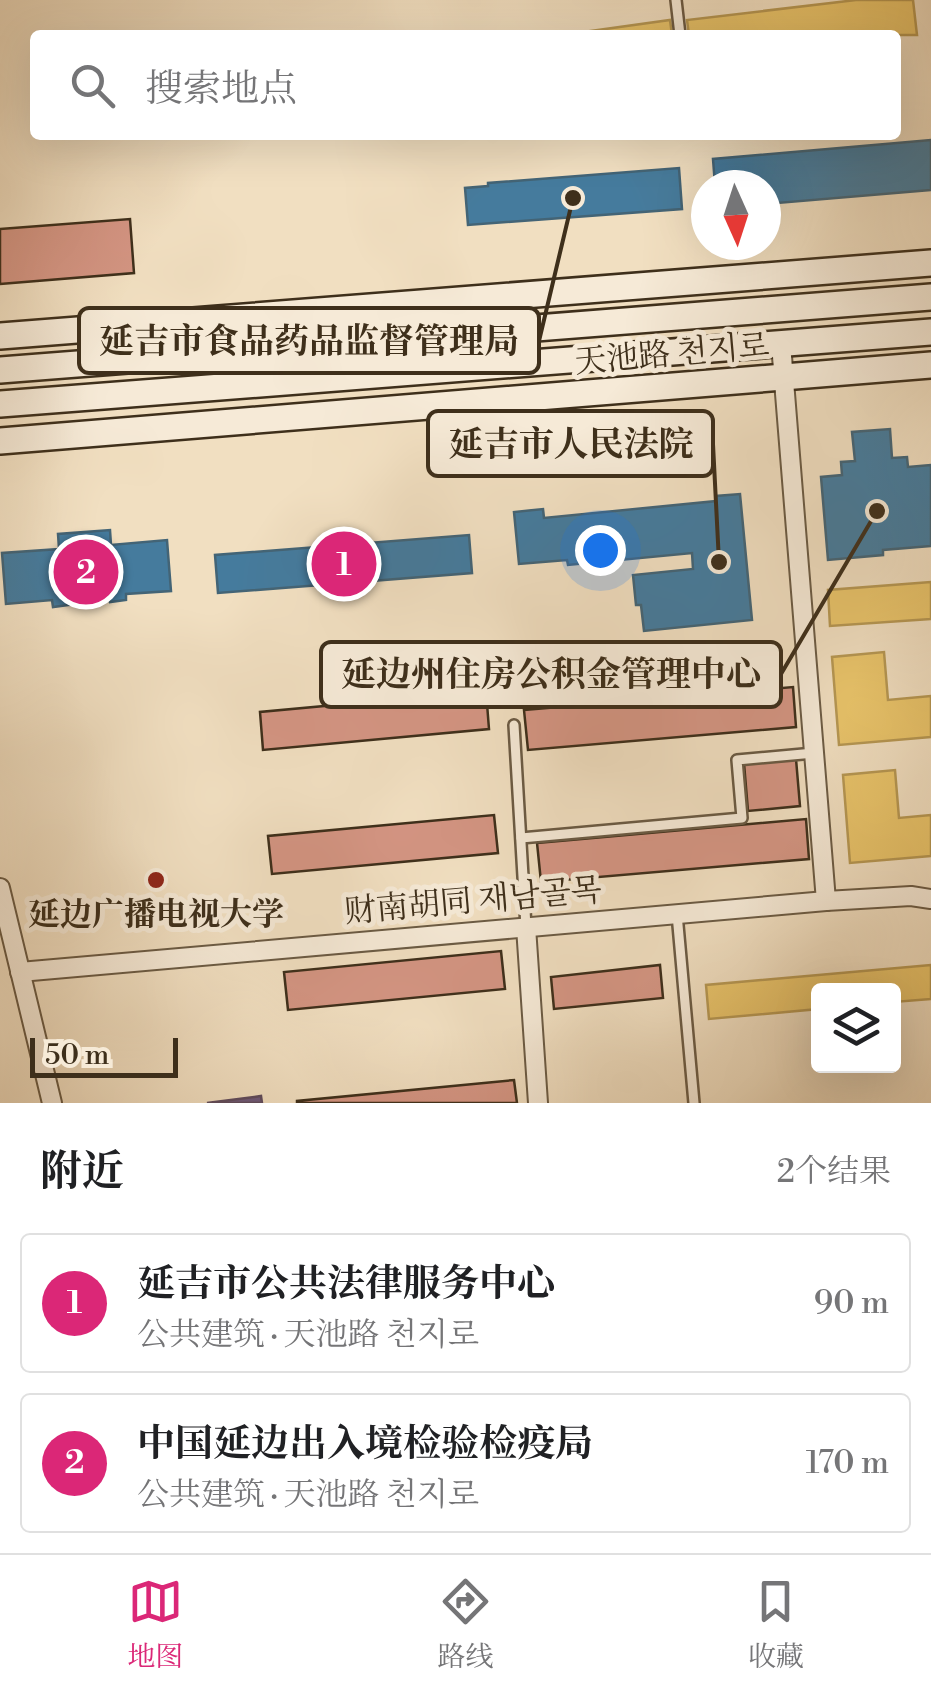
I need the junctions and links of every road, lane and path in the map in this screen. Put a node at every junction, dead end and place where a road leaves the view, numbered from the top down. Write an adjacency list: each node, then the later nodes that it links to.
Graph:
1 (676, 0): 2 (lane)
2 (679, 30)
3 (931, 263): 6 (street)
4 (931, 296): 9 (street, 天池路 천지로)
5 (931, 332): 7 (street, 天池路 천지로)
6 (0, 336)
7 (781, 344): 10 (street); 11 (street, 天池路 천지로)
8 (931, 365): 10 (street, 天池路 천지로)
9 (0, 370)
10 (784, 377): 12 (street, 天池路 천지로); 14 (street)
11 (0, 404)
12 (0, 442)
13 (514, 725): 15 (lane)
14 (814, 752): 15 (lane); 18 (street)
15 (521, 838): 20 (lane)
16 (0, 888): 21 (street)
17 (931, 898): 18 (street, 财南胡同 재남골목)
18 (826, 901): 19 (street, 财南胡同 재남골목)
19 (677, 914): 20 (street, 财南胡同 재남골목); 24 (lane)
20 (526, 926): 21 (street, 财南胡同 재남골목); 23 (street)
21 (20, 972): 22 (street)
22 (52, 1103)
23 (538, 1103)
24 (694, 1103)

